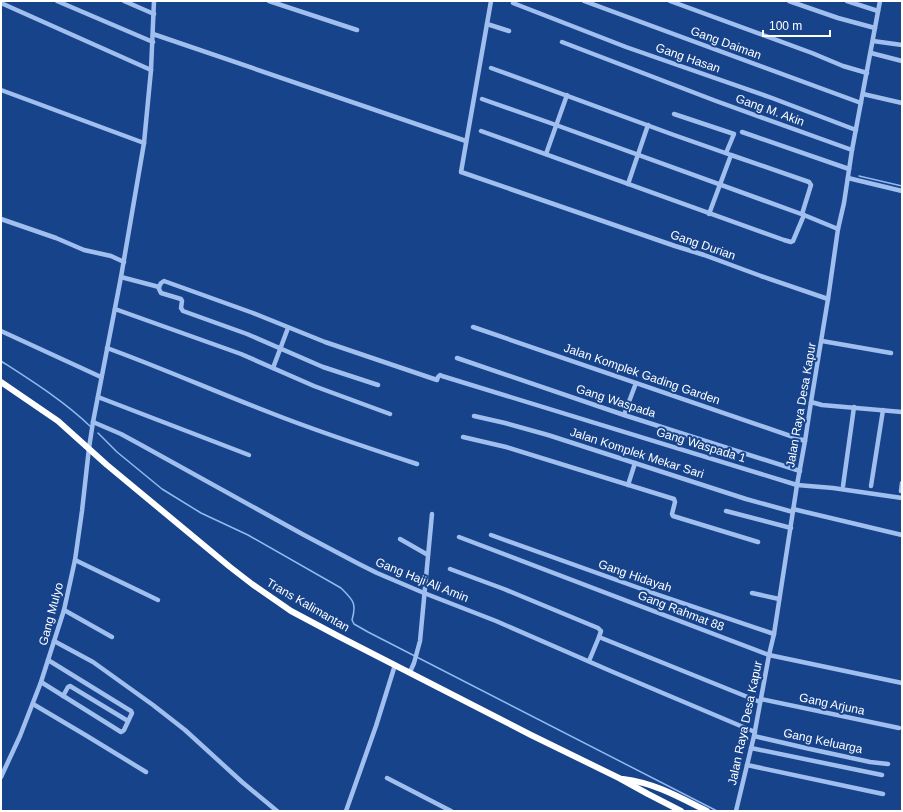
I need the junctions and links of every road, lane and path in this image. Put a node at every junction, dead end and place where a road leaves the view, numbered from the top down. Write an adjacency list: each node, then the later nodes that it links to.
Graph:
1 (57, 1): 21 (street)
2 (124, 1): 14 (street)
3 (154, 1): 14 (street, Gang Mulyo)
4 (269, 1): 17 (street)
5 (491, 1): 15 (street)
6 (584, 1): 33 (street, Gang Daiman)
7 (670, 1): 28 (street)
8 (789, 1): 16 (street)
9 (847, 1): 13 (street)
10 (880, 1): 13 (street, Jalan Raya Desa Kapur)
11 (513, 3): 38 (street, Gang Hasan)
12 (1, 4): 27 (street)
13 (878, 11): 16 (street, Jalan Raya Desa Kapur)
14 (154, 14): 19 (street, Gang Mulyo)
15 (487, 24): 18 (street); 41 (street)
16 (875, 28): 20 (street, Jalan Raya Desa Kapur)
17 (357, 30)
18 (509, 31)
19 (153, 34): 21 (street, Gang Mulyo); 41 (street)
20 (873, 41): 23 (street); 24 (street, Jalan Raya Desa Kapur)
21 (153, 42): 27 (street, Gang Mulyo)
22 (562, 42): 43 (street, Gang M. Akin)
23 (902, 46)
24 (870, 53): 25 (street); 28 (street, Jalan Raya Desa Kapur)
25 (902, 61)
26 (491, 68): 31 (street)
27 (151, 70): 42 (street, Gang Mulyo)
28 (867, 73): 30 (street, Jalan Raya Desa Kapur)
29 (1, 90): 42 (street)
30 (863, 94): 33 (street, Jalan Raya Desa Kapur); 34 (street)
31 (566, 95): 36 (street); 37 (street)
32 (482, 99): 36 (street)
33 (861, 103): 38 (street, Jalan Raya Desa Kapur)
34 (902, 103)
35 (674, 114): 46 (street)
36 (556, 125): 44 (street); 45 (street)
37 (648, 125): 45 (street); 46 (street)
38 (856, 130): 43 (street, Jalan Raya Desa Kapur)
39 (480, 131): 44 (street)
40 (742, 132): 47 (street)
41 (466, 141): 59 (street, Gang Durian)
42 (144, 144): 56 (street, Gang Mulyo)
43 (852, 150): 47 (street, Jalan Raya Desa Kapur)
44 (546, 154): 49 (street)
45 (638, 154): 49 (street); 50 (street)
46 (729, 154): 50 (street); 53 (street)
47 (849, 168): 48 (street, Jalan Raya Desa Kapur)
48 (848, 178): 51 (street); 55 (street, Jalan Raya Desa Kapur)
49 (628, 184): 52 (street)
50 (720, 185): 52 (street); 53 (street)
51 (902, 191)
52 (709, 214): 53 (street)
53 (803, 214): 55 (street)
54 (1, 219): 56 (street)
55 (838, 229): 59 (street, Jalan Raya Desa Kapur)
56 (124, 262): 57 (street, Gang Mulyo)
57 (121, 277): 58 (street); 60 (street, Gang Mulyo)
58 (159, 287): 62 (street); 66 (street)
59 (828, 299): 64 (street, Jalan Raya Desa Kapur)
60 (114, 309): 65 (street, Gang Mulyo); 69 (street)
61 (473, 327): 72 (street, Jalan Komplek Gading Garden)
62 (288, 328): 66 (street); 92 (street, Gang Waspada 1)
63 (1, 330): 70 (street)
64 (822, 341): 67 (street); 75 (street, Jalan Raya Desa Kapur)
65 (107, 348): 70 (street, Gang Mulyo); 88 (street)
66 (280, 348): 69 (street); 73 (street)
67 (891, 353)
68 (457, 358): 80 (street, Gang Waspada)
69 (273, 368): 79 (street)
70 (101, 377): 74 (street, Gang Mulyo)
71 (1, 382): 85 (highway, Trans Kalimantan)
72 (636, 383): 80 (street); 84 (street, Jalan Komplek Gading Garden)
73 (378, 385)
74 (98, 397): 82 (street, Gang Mulyo); 86 (street)
75 (811, 402): 76 (street); 84 (street, Jalan Raya Desa Kapur)
76 (854, 407): 77 (street); 93 (street)
77 (883, 410): 78 (street); 94 (street)
78 (902, 412)
79 (390, 414)
80 (624, 415): 89 (street, Gang Waspada)
81 (474, 416): 87 (street, Jalan Komplek Mekar Sari)
82 (92, 423): 85 (street, Gang Mulyo); 109 (street, Gang Haji Ali Amin)
83 (463, 436): 91 (street)
84 (805, 441): 89 (street, Jalan Raya Desa Kapur)
85 (89, 448): 107 (street, Gang Mulyo); 121 (highway, Trans Kalimantan)
86 (249, 455)
87 (635, 463): 91 (street); 97 (street, Jalan Komplek Mekar Sari)
88 (417, 464)
89 (800, 471): 92 (street, Jalan Raya Desa Kapur)
90 (902, 483): 95 (street)
91 (628, 485): 105 (street)
92 (797, 485): 96 (street, Gang Waspada 1); 97 (street, Jalan Raya Desa Kapur)
93 (842, 486)
94 (871, 486)
95 (901, 491)
96 (902, 498)
97 (793, 510): 100 (street, Jalan Raya Desa Kapur); 102 (street, Jalan Komplek Mekar Sari)
98 (726, 511): 100 (street)
99 (432, 514): 106 (street)
100 (791, 528): 111 (street, Jalan Raya Desa Kapur)
101 (491, 535): 114 (street, Gang Hidayah)
102 (902, 535)
103 (459, 537): 118 (street, Gang Rahmat 88)
104 (400, 539): 106 (street)
105 (758, 542)
106 (428, 555): 109 (street)
107 (75, 560): 112 (street); 113 (street, Gang Mulyo)
108 (450, 569): 116 (street)
109 (424, 593): 120 (street, Gang Haji Ali Amin); 122 (street)
110 (752, 593): 111 (street)
111 (779, 599): 114 (street, Jalan Raya Desa Kapur)
112 (158, 600)
113 (64, 610): 115 (street); 117 (street, Gang Mulyo)
114 (774, 634): 118 (street, Jalan Raya Desa Kapur)
115 (112, 637)
116 (599, 637): 120 (street); 126 (street, Gang Arjuna)
117 (54, 641): 119 (street, Gang Mulyo); 140 (street)
118 (769, 655): 124 (street, Gang Rahmat 88); 126 (street, Jalan Raya Desa Kapur)
119 (48, 660): 123 (street, Gang Mulyo); 128 (street)
120 (589, 661): 130 (street, Gang Haji Ali Amin)
121 (395, 665): 122 (highway, Trans Kalimantan); 141 (street)
122 (410, 672): 138 (highway, Trans Kalimantan)
123 (41, 682): 125 (street); 127 (street, Gang Mulyo)
124 (902, 683)
125 (63, 696): 128 (street); 128 (street)
126 (760, 701): 129 (street, Gang Arjuna); 130 (street, Jalan Raya Desa Kapur)
127 (33, 704): 134 (street); 136 (street, Gang Mulyo)
128 (128, 721)
129 (899, 728)
130 (754, 734): 131 (street, Jalan Raya Desa Kapur); 132 (street, Gang Keluarga)
131 (751, 748): 133 (street, Jalan Raya Desa Kapur); 135 (street)
132 (888, 764)
133 (747, 765): 139 (street); 145 (street, Jalan Raya Desa Kapur)
134 (146, 772)
135 (882, 775)
136 (1, 777)
137 (388, 778): 142 (street)
138 (620, 778): 143 (highway, Trans Kalimantan); 144 (highway, Trans Kalimantan)
139 (883, 794)
140 (277, 811)
141 (346, 811)
142 (451, 811)
143 (681, 811)
144 (707, 811)
145 (736, 811)

